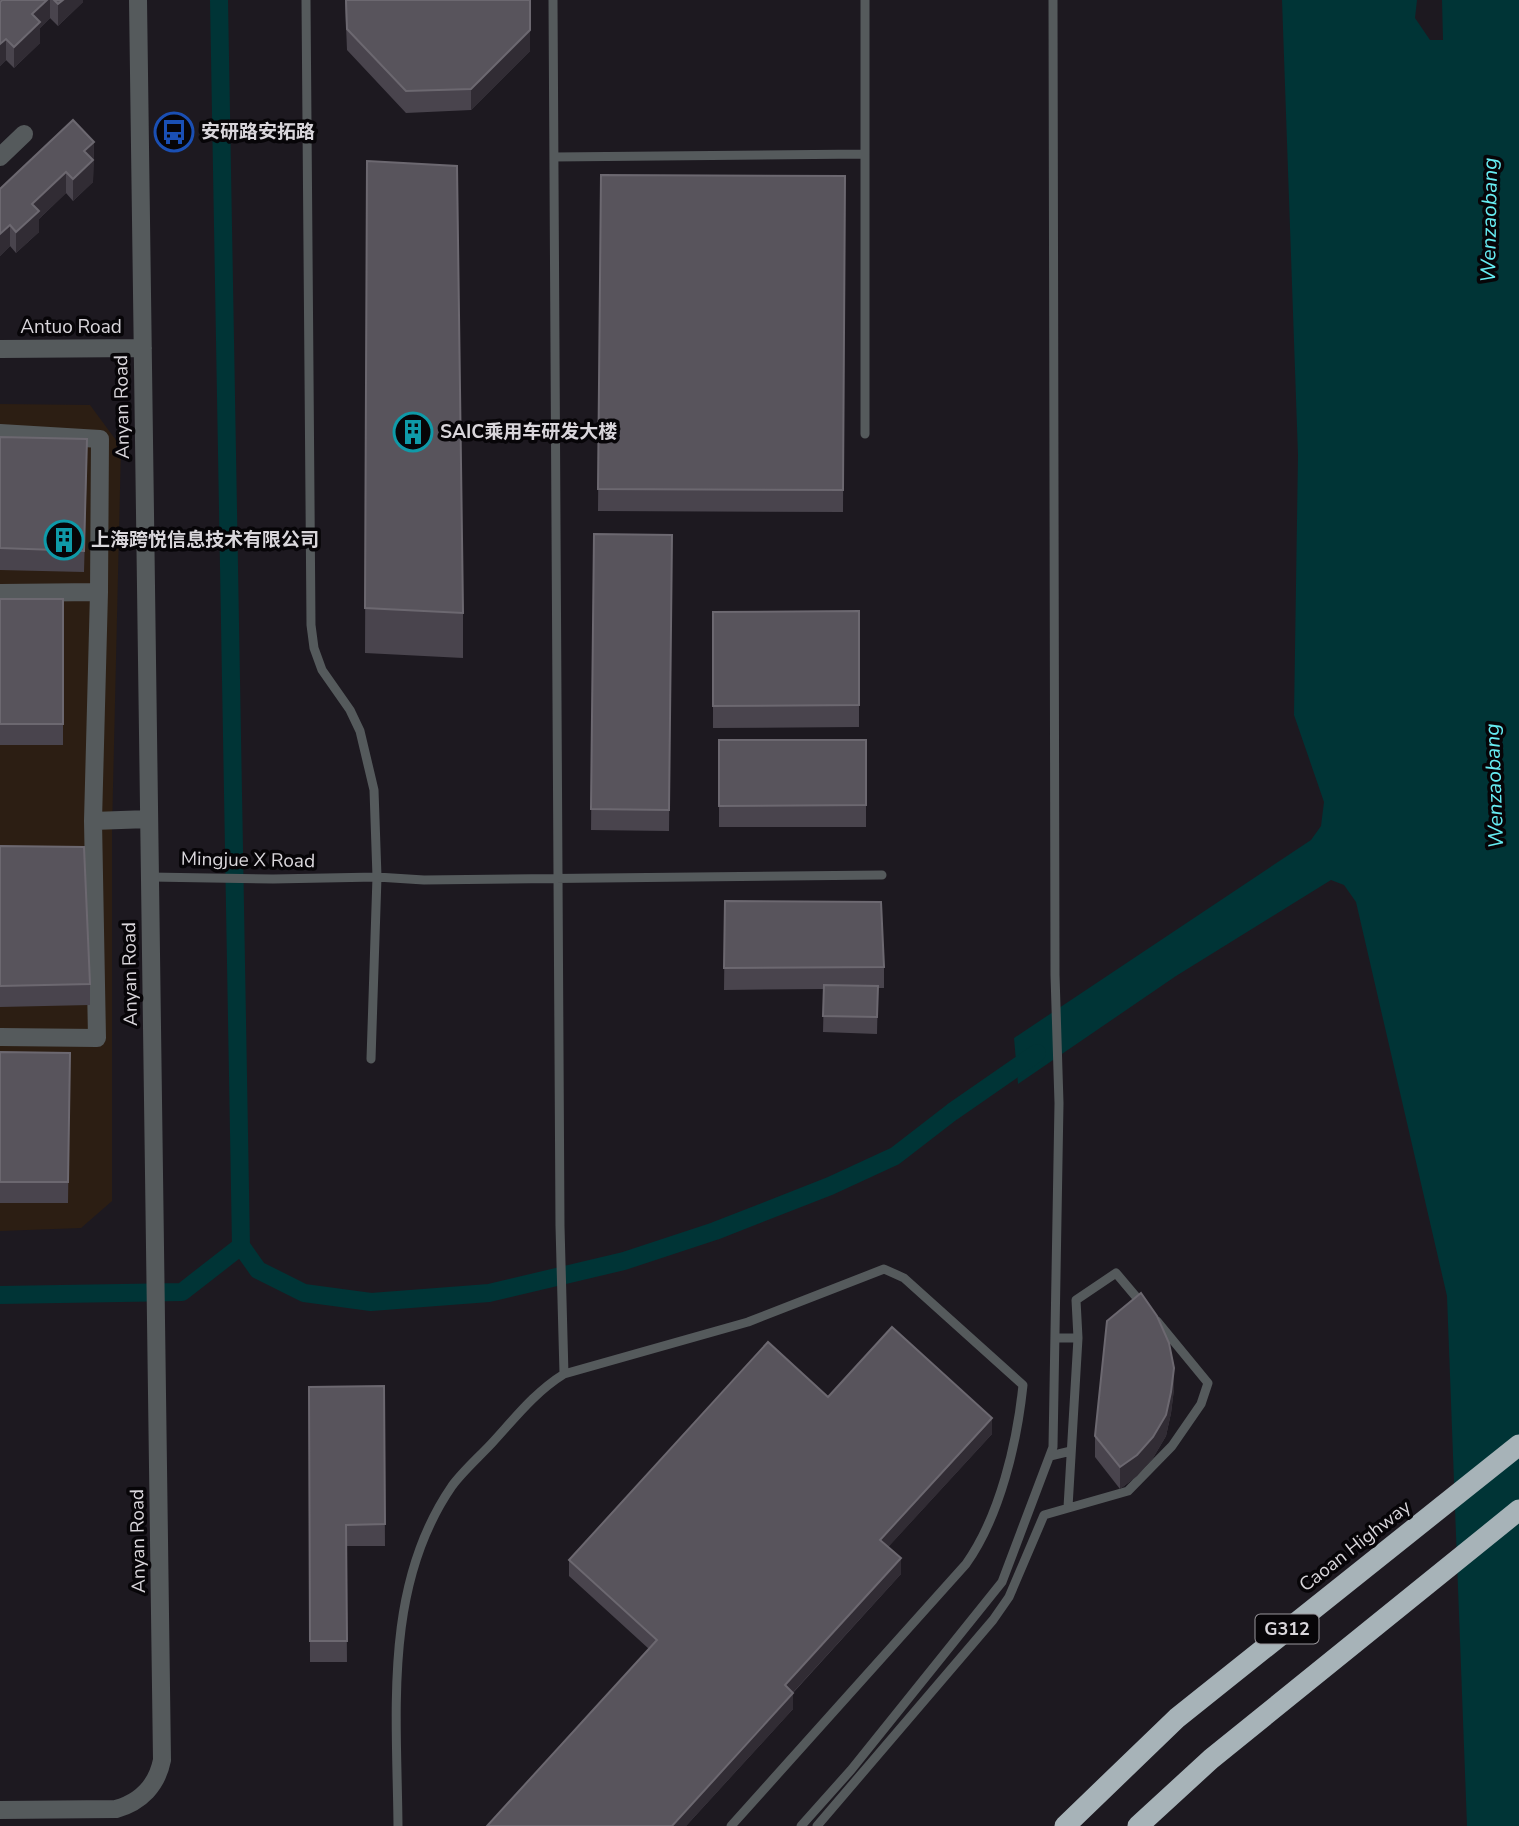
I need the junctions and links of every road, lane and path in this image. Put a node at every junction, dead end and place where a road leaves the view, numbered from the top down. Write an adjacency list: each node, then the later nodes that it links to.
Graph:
1 (138, 0): 10 (street, Anyan Road)
2 (306, 0): 20 (lane)
3 (553, 0): 9 (lane)
4 (865, 0): 7 (lane)
5 (1053, 0): 24 (lane)
6 (24, 134): 8 (street)
7 (866, 154): 9 (lane); 13 (lane)
8 (0, 157)
9 (554, 157): 21 (lane)
10 (143, 348): 11 (street, Antuo Road); 16 (street, Anyan Road)
11 (0, 349)
12 (0, 433): 14 (street)
13 (865, 434)
14 (99, 592): 15 (street); 17 (street)
15 (0, 593)
16 (149, 819): 17 (street); 19 (street, Anyan Road)
17 (93, 821): 22 (street)
18 (882, 875): 21 (lane, Mingjue X Road)
19 (150, 877): 20 (lane, Mingjue X Road); 32 (street, Anyan Road)
20 (377, 877): 21 (lane, Mingjue X Road); 23 (lane)
21 (558, 879): 26 (lane)
22 (0, 1037)
23 (370, 1059)
24 (1055, 1338): 25 (lane); 29 (lane)
25 (1078, 1338): 28 (lane); 30 (lane)
26 (564, 1374): 33 (lane); 34 (lane)
27 (1519, 1445): 37 (highway, Caoan Highway / G312)
28 (1071, 1451): 29 (lane); 30 (lane)
29 (1050, 1456): 35 (lane)
30 (1068, 1507): 36 (lane)
31 (1519, 1510): 38 (highway, G312)
32 (0, 1810)
33 (398, 1826)
34 (731, 1826)
35 (801, 1826)
36 (817, 1826)
37 (1065, 1826)
38 (1138, 1826)

